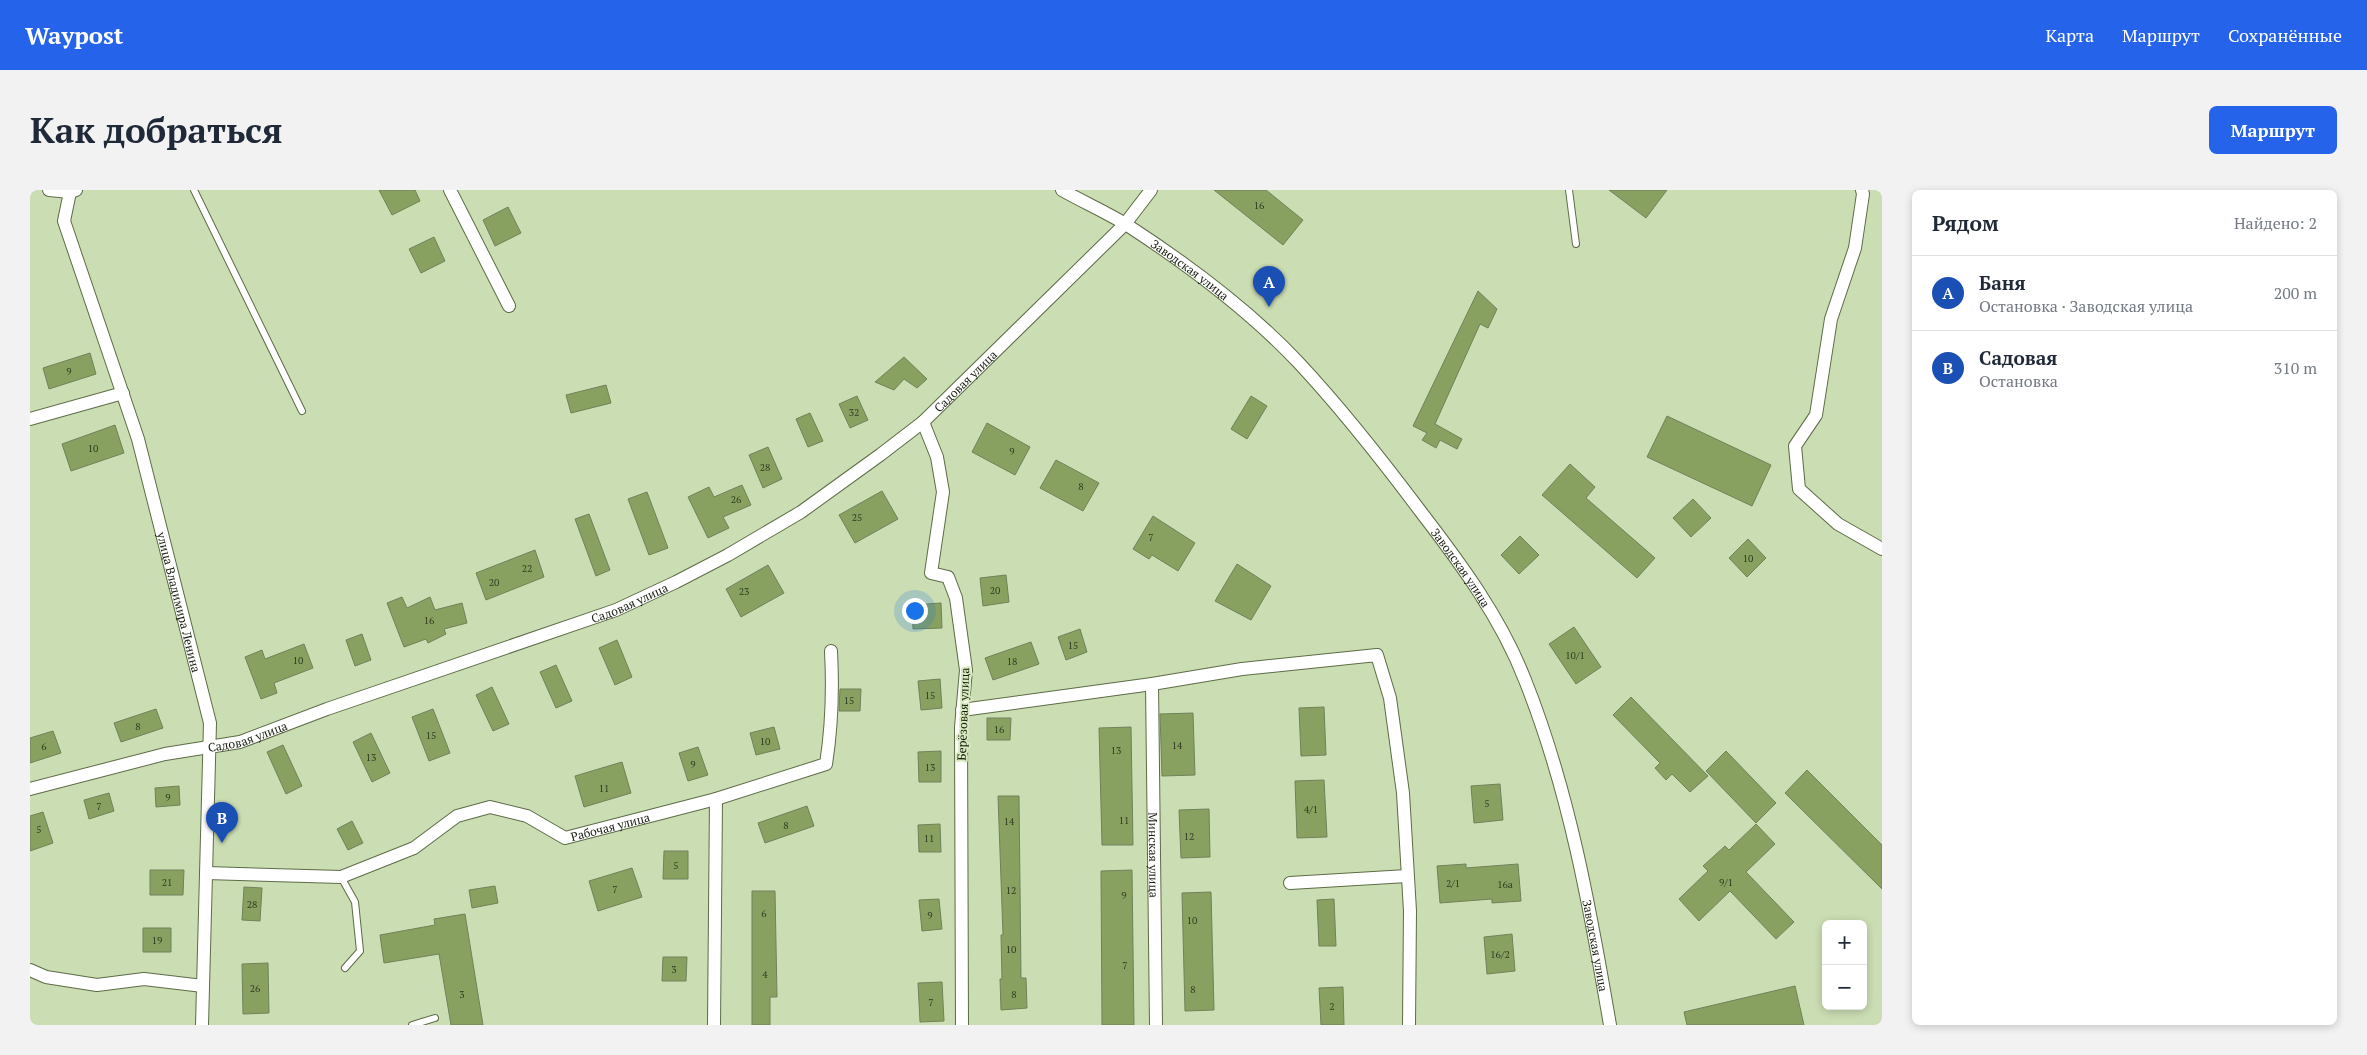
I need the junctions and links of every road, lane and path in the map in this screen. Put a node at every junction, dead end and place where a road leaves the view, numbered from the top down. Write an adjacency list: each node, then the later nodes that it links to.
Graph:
1 (49, 190): 8 (street)
2 (194, 190): 13 (lane)
3 (450, 190): 11 (street)
4 (1062, 190): 9 (street, Заводская улица)
5 (1151, 190): 9 (street, Садовая улица)
6 (1569, 190): 10 (lane)
7 (1862, 190): 16 (street)
8 (73, 191): 12 (street, улица Владимира Ленина)
9 (1125, 224): 15 (street, Садовая улица); 37 (street, Заводская улица)
10 (1576, 244)
11 (509, 306)
12 (123, 393): 14 (street); 20 (street, улица Владимира Ленина)
13 (302, 411)
14 (30, 419)
15 (923, 422): 19 (street, Берёзовая улица); 20 (street, Садовая улица)
16 (1882, 549)
17 (831, 651): 22 (street, Рабочая улица)
18 (1152, 684): 19 (street); 24 (street); 35 (street, Минская улица)
19 (962, 710): 34 (street, Берёзовая улица)
20 (210, 748): 21 (street, Садовая улица); 23 (street, улица Владимира Ленина)
21 (30, 789)
22 (716, 799): 25 (street, Рабочая улица); 33 (street)
23 (206, 874): 25 (street, Рабочая улица); 29 (street, улица Владимира Ленина)
24 (1407, 876): 26 (street); 36 (street)
25 (342, 877): 27 (lane)
26 (1290, 883)
27 (345, 968)
28 (30, 970): 29 (street)
29 (204, 986): 31 (street, улица Владимира Ленина)
30 (435, 1018): 32 (lane)
31 (202, 1025)
32 (412, 1025)
33 (714, 1025)
34 (962, 1025)
35 (1156, 1025)
36 (1409, 1025)
37 (1610, 1025)

